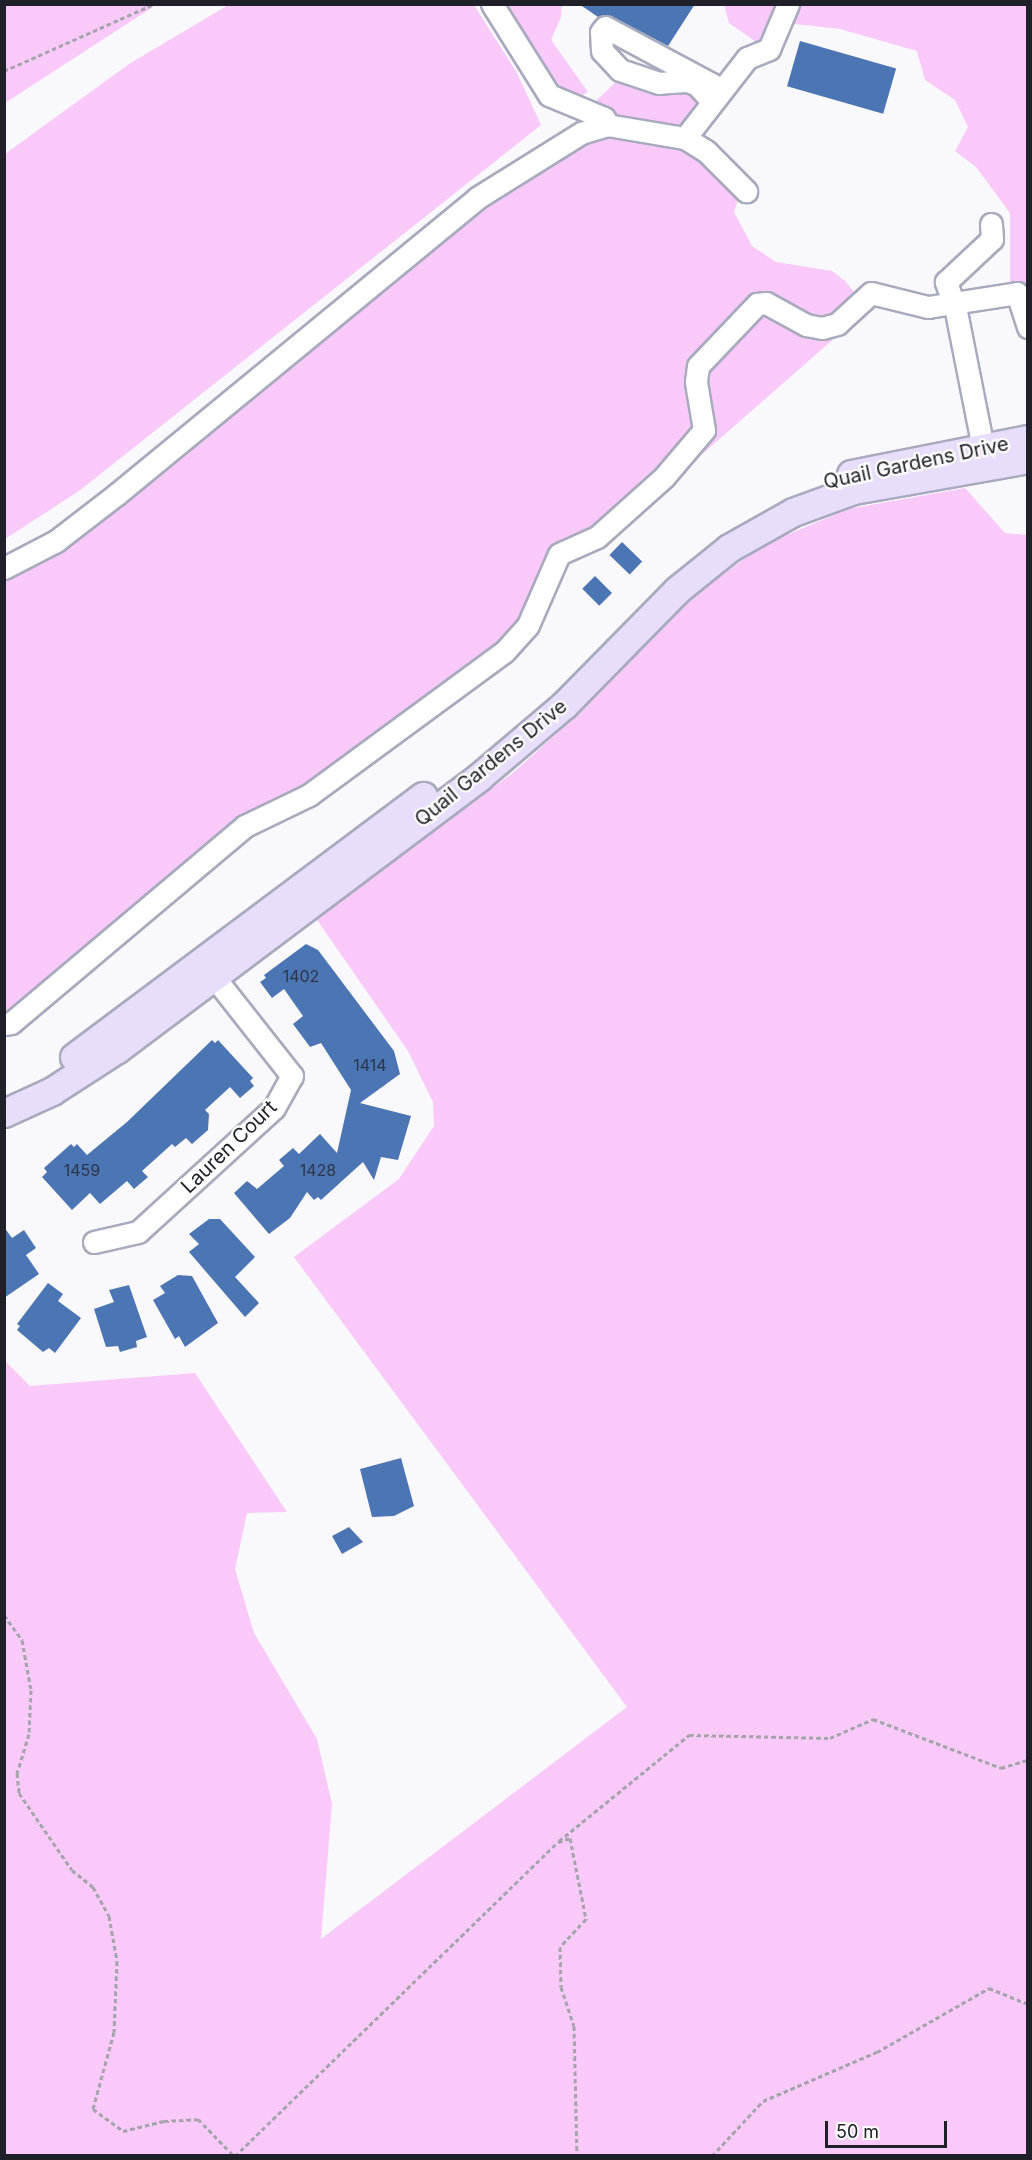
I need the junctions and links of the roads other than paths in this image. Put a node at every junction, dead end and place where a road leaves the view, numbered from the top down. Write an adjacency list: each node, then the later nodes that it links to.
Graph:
1 (492, 4): 4 (street)
2 (788, 4): 3 (street)
3 (714, 96): 3 (street); 5 (street)
4 (607, 125): 5 (street); 13 (street)
5 (685, 138): 6 (street)
6 (746, 191)
7 (991, 224): 8 (street)
8 (954, 303): 9 (street); 11 (street); 15 (street)
9 (1028, 327)
10 (1028, 440): 11 (main road, Quail Gardens Drive)
11 (985, 457): 12 (main road, Quail Gardens Drive); 14 (main road, Quail Gardens Drive)
12 (1028, 459)
13 (4, 568)
14 (208, 970): 16 (main road, Quail Gardens Drive); 17 (main road, Quail Gardens Drive); 18 (street, Lauren Court)
15 (4, 1024)
16 (4, 1094)
17 (4, 1113)
18 (94, 1242)

